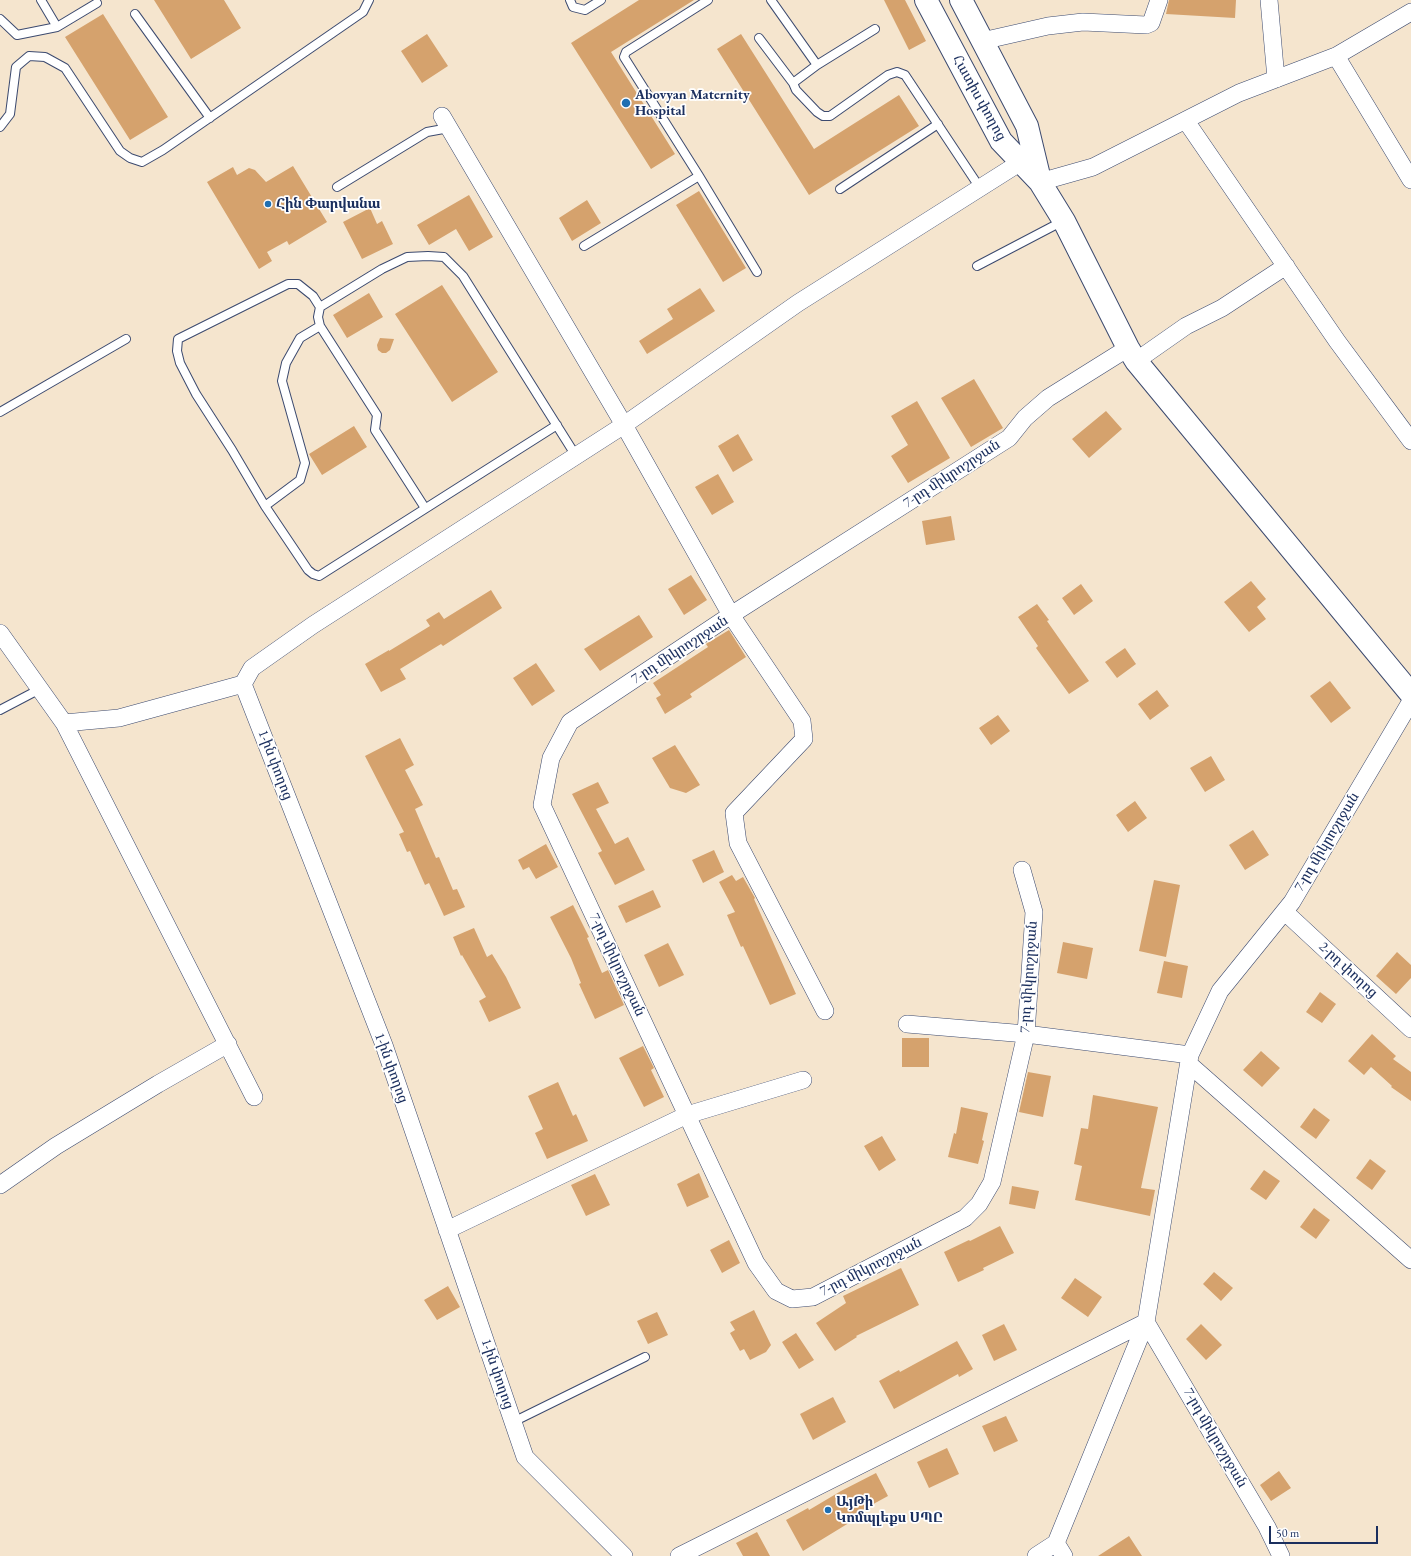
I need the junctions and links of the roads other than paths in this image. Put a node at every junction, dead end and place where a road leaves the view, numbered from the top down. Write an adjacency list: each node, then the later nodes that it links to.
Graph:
1 (40, 0): 15 (lane)
2 (369, 0): 23 (lane)
3 (570, 0): 4 (lane)
4 (601, 0)
5 (708, 0): 29 (lane)
6 (771, 0): 20 (lane)
7 (926, 0): 28 (main road, Հատիս փողոց)
8 (961, 0): 18 (main road, Հատիս փողոց)
9 (1159, 0): 18 (street)
10 (1269, 0): 21 (street)
11 (97, 3): 15 (lane)
12 (1411, 12): 19 (street)
13 (134, 14): 23 (lane)
14 (0, 19): 15 (lane)
15 (57, 27)
16 (875, 29): 20 (lane)
17 (759, 38): 22 (lane)
18 (982, 41): 28 (main road, Հատիս փողոց)
19 (1336, 56): 21 (street); 30 (street)
20 (817, 65): 22 (lane)
21 (1276, 79): 24 (street)
22 (793, 83): 26 (lane)
23 (210, 118): 27 (lane)
24 (1186, 121): 31 (street); 38 (street)
25 (446, 122): 32 (lane); 45 (street)
26 (938, 124): 33 (lane); 34 (lane)
27 (0, 127)
28 (1028, 158): 31 (main road, Հատիս փողոց); 33 (street)
29 (699, 176): 36 (lane); 39 (lane)
30 (1411, 180)
31 (1040, 182): 35 (main road, Հատիս փողոց)
32 (337, 187)
33 (980, 188): 45 (street)
34 (840, 190)
35 (1064, 221): 37 (lane); 43 (main road, Հատիս փողոց)
36 (584, 246)
37 (977, 266)
38 (1286, 266): 43 (street, 7-րդ միկրոշրջան); 47 (street)
39 (756, 272)
40 (320, 307): 41 (lane); 46 (lane); 49 (lane)
41 (320, 326): 49 (lane); 50 (lane)
42 (126, 339): 44 (lane)
43 (1132, 355): 51 (street, 7-րդ միկրոշրջան); 55 (main road, Հատիս փողոց)
44 (0, 412)
45 (624, 425): 48 (street); 51 (street)
46 (557, 426): 48 (lane); 50 (lane)
47 (1411, 441)
48 (576, 456): 53 (street)
49 (265, 506): 50 (lane)
50 (425, 508)
51 (731, 615): 61 (street); 69 (street, 7-րդ միկրոշրջան)
52 (0, 633): 54 (street)
53 (243, 684): 58 (street); 71 (street, 1-ին փողոց)
54 (40, 689): 57 (lane); 58 (street)
55 (1411, 694)
56 (1411, 701): 60 (street, 7-րդ միկրոշրջան)
57 (0, 710)
58 (64, 723): 65 (street)
59 (1022, 870): 64 (street, 7-րդ միկրոշրջան)
60 (1284, 912): 63 (street, 2-րդ փողոց); 66 (street, 7-րդ միկրոշրջան)
61 (825, 1011)
62 (907, 1024): 64 (street)
63 (1411, 1029)
64 (1026, 1034): 66 (street); 69 (street, 7-րդ միկրոշրջան)
65 (228, 1044): 68 (street); 70 (street)
66 (1189, 1060): 72 (street); 73 (street, 7-րդ միկրոշրջան)
67 (803, 1080): 69 (street)
68 (254, 1097)
69 (687, 1116): 71 (street)
70 (0, 1185)
71 (447, 1230): 75 (street, 1-ին փողոց)
72 (1411, 1260)
73 (1146, 1322): 76 (street, 7-րդ միկրոշրջան); 78 (street); 80 (street, 7-րդ միկրոշրջան)
74 (645, 1357): 75 (lane)
75 (513, 1422): 77 (street, 1-ին փողոց)
76 (1060, 1550): 79 (street)
77 (624, 1556)
78 (679, 1556)
79 (1036, 1556)
80 (1281, 1556)

